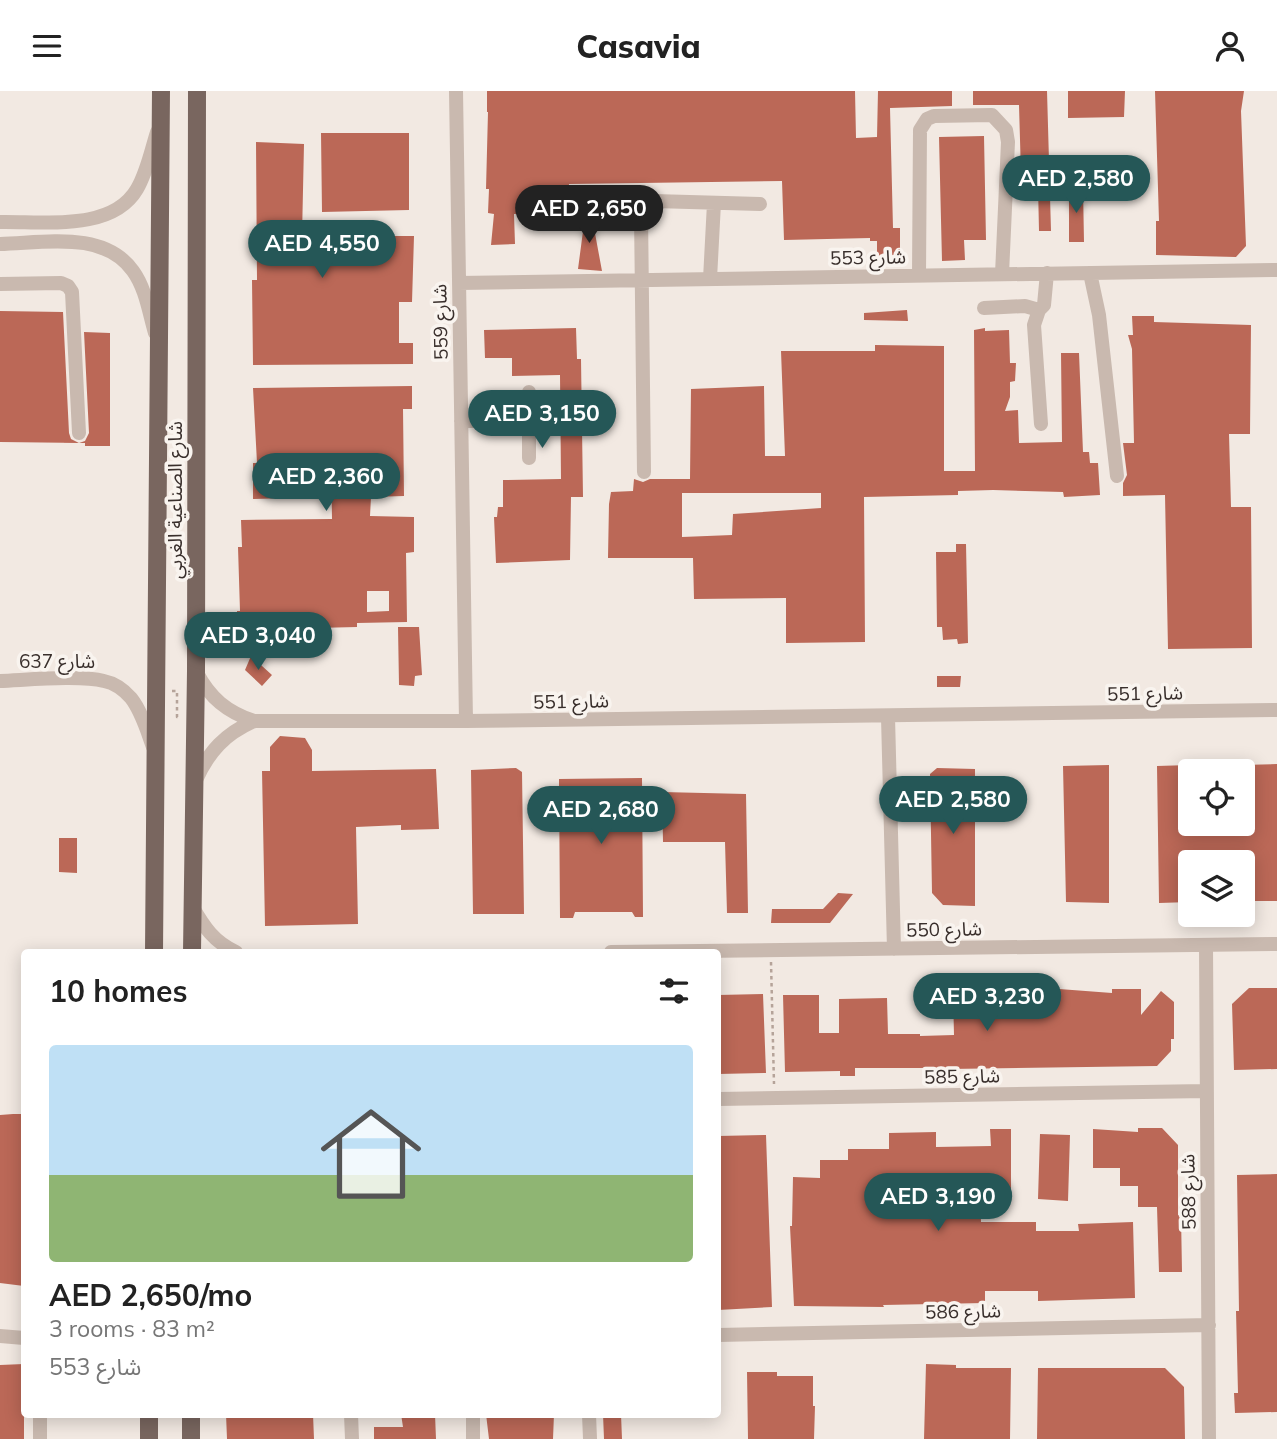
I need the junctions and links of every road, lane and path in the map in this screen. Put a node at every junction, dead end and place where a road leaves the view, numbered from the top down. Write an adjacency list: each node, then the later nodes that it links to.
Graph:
1 (161, 91): 4 (main road, شارع الصناعية الغربي)
2 (197, 91): 29 (main road, شارع الصناعية الغربي)
3 (456, 91): 16 (street, شارع 559)
4 (161, 117): 7 (street); 20 (main road, شارع الصناعية الغربي)
5 (714, 203): 6 (street); 14 (street); 15 (street)
6 (760, 204)
7 (0, 222)
8 (0, 244): 20 (street)
9 (1277, 270): 10 (street, شارع 553)
10 (1090, 273): 12 (street, شارع 553); 28 (street)
11 (1002, 274): 12 (street, شارع 553); 13 (street, شارع 553); 13 (street)
12 (1047, 274): 19 (street)
13 (919, 275): 14 (street, شارع 553)
14 (710, 279): 15 (street, شارع 553)
15 (642, 280): 16 (street, شارع 553); 27 (street)
16 (459, 283): 22 (street, شارع 559)
17 (0, 284): 25 (street)
18 (984, 308): 19 (street)
19 (1039, 310): 24 (street)
20 (160, 351): 31 (main road, شارع الصناعية الغربي)
21 (529, 391): 23 (street)
22 (461, 421): 23 (street); 36 (street, شارع 559)
23 (529, 421): 26 (street)
24 (1041, 424)
25 (79, 433)
26 (529, 458)
27 (644, 473)
28 (1117, 476)
29 (196, 671): 33 (main road, شارع الصناعية الغربي); 35 (street, شارع 551)
30 (0, 681): 37 (street, شارع 637)
31 (157, 691): 33 (path); 37 (main road, شارع الصناعية الغربي)
32 (1277, 710): 34 (street, شارع 551)
33 (195, 717): 38 (main road, شارع الصناعية الغربي)
34 (888, 717): 36 (street, شارع 551); 45 (street)
35 (254, 721): 36 (street, شارع 551); 38 (street, شارع 551)
36 (466, 721)
37 (156, 754): 42 (main road, شارع الصناعية الغربي)
38 (192, 789): 39 (main road, شارع الصناعية الغربي)
39 (192, 906): 43 (main road, شارع الصناعية الغربي); 44 (street)
40 (1277, 944): 41 (street, شارع 550)
41 (1206, 945): 45 (street, شارع 550); 48 (street, شارع 588)
42 (154, 949)
43 (191, 949)
44 (230, 949)
45 (894, 949): 46 (street, شارع 550)
46 (771, 950): 47 (street, شارع 550); 49 (path)
47 (721, 951)
48 (1206, 1091): 49 (street, شارع 585); 51 (street, شارع 588)
49 (775, 1098): 50 (street, شارع 585)
50 (721, 1099)
51 (1209, 1325): 52 (street, شارع 586); 67 (street, شارع 588)
52 (721, 1335)
53 (0, 1336): 54 (street)
54 (21, 1338)
55 (40, 1418): 61 (street)
56 (149, 1418): 62 (main road)
57 (191, 1418): 63 (main road)
58 (351, 1418): 64 (street)
59 (473, 1418): 65 (street)
60 (589, 1418): 66 (street)
61 (40, 1439)
62 (149, 1439)
63 (191, 1439)
64 (352, 1439)
65 (473, 1439)
66 (590, 1439)
67 (1209, 1439)

